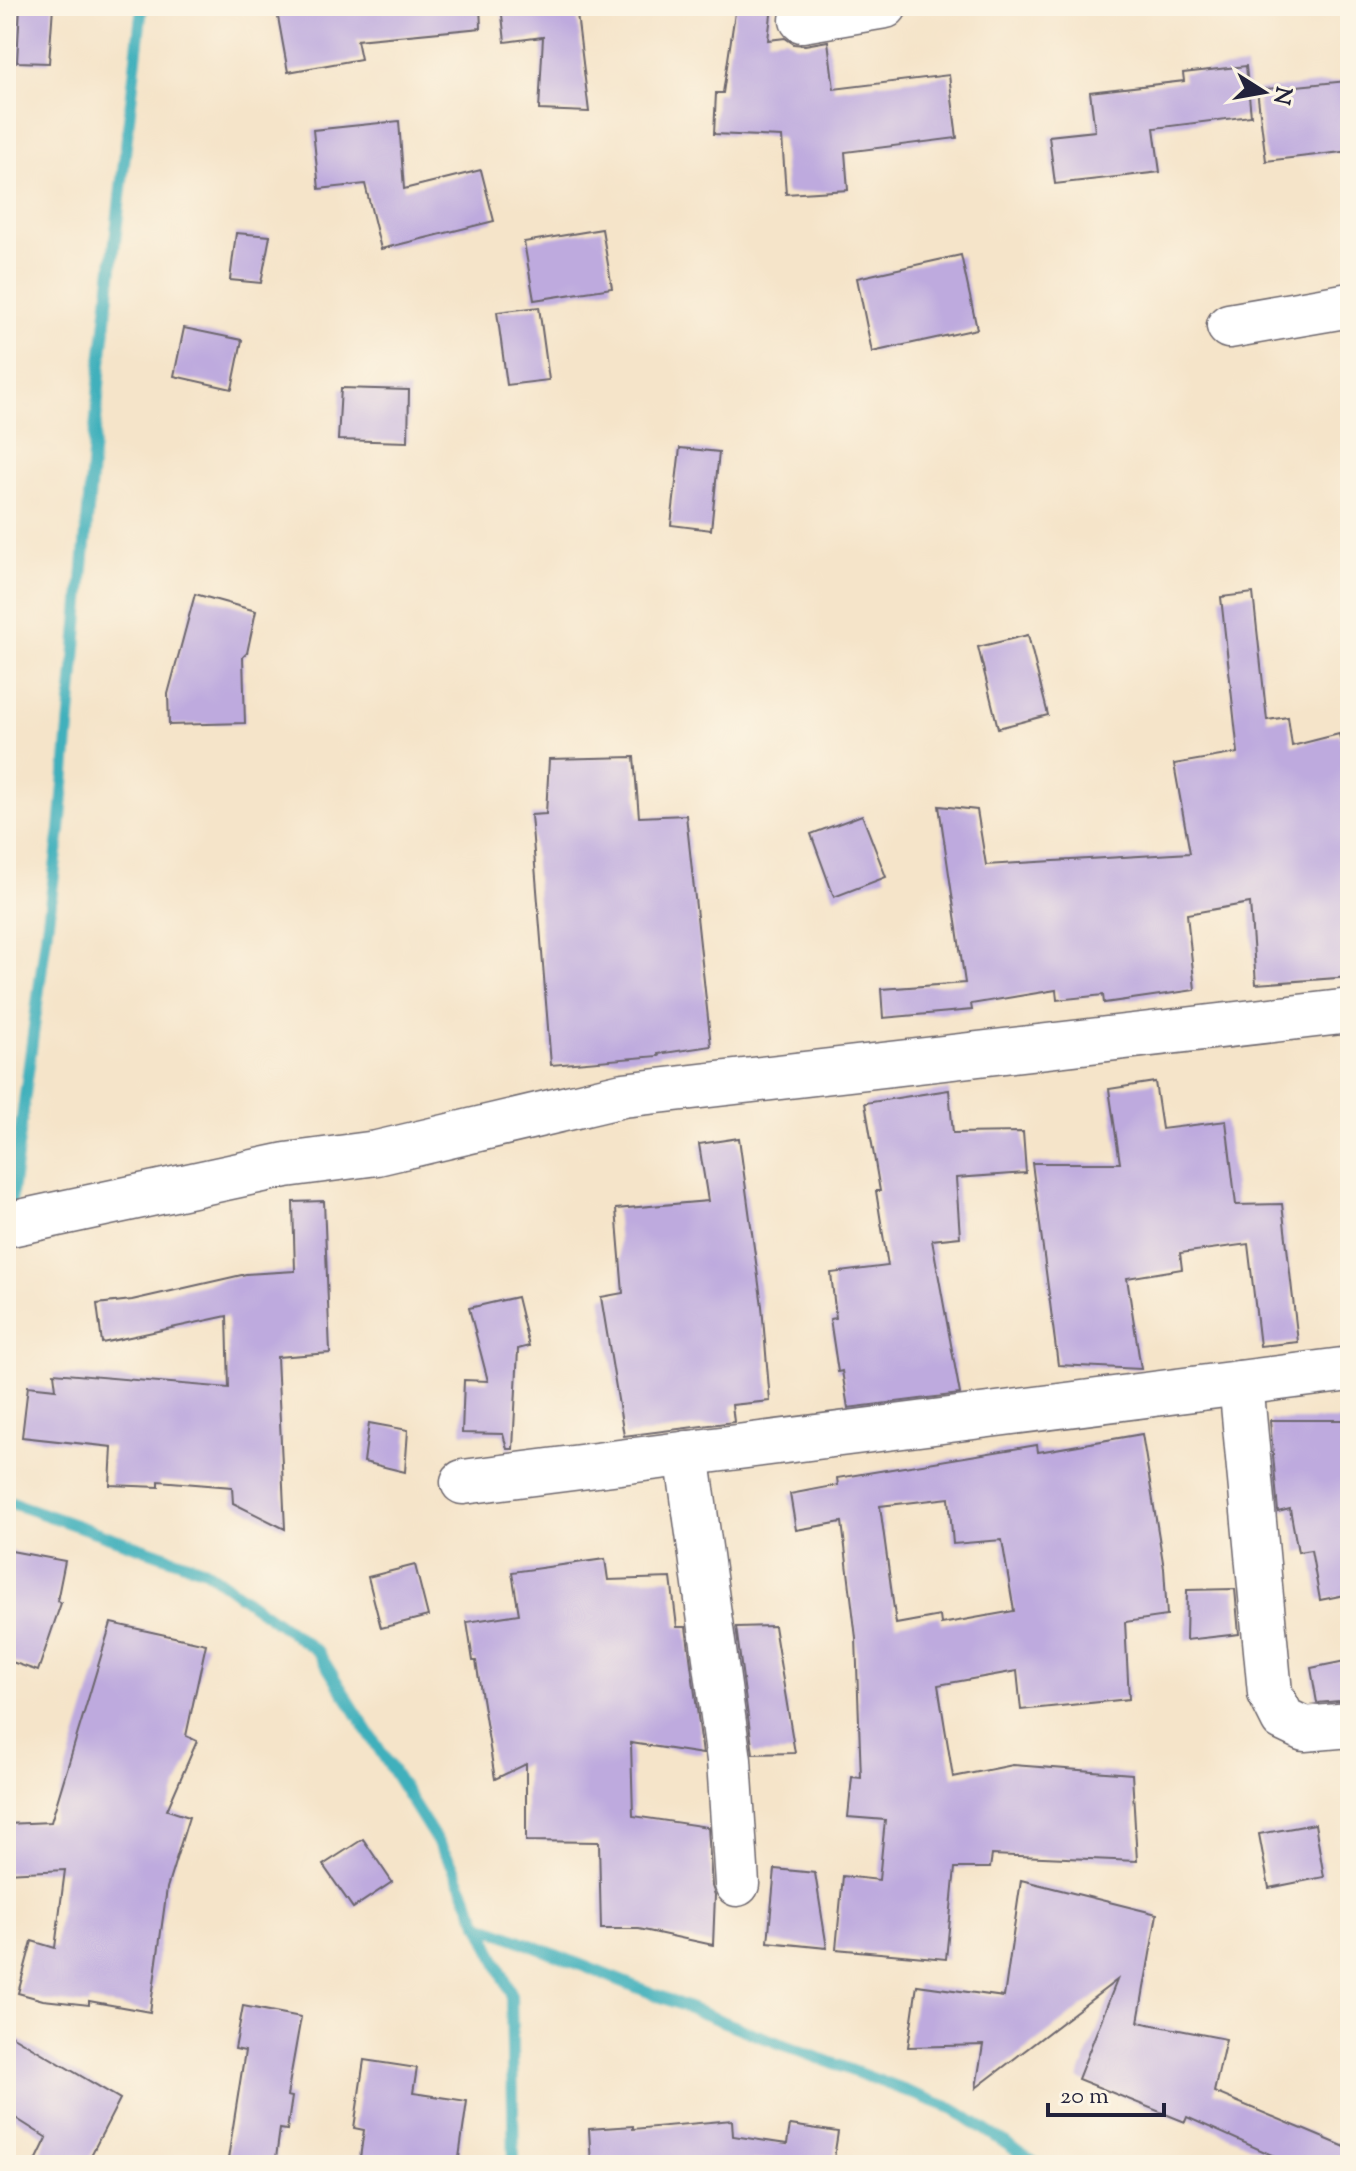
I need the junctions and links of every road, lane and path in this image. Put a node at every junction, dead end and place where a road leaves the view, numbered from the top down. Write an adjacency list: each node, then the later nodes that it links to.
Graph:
1 (885, 6): 2 (street)
2 (802, 20)
3 (1350, 305): 4 (street)
4 (1229, 326)
5 (1350, 1011): 6 (street)
6 (6, 1225)
7 (1350, 1369): 8 (street)
8 (1241, 1383): 9 (street); 11 (street)
9 (687, 1453): 10 (street); 12 (street)
10 (463, 1482)
11 (1350, 1725)
12 (737, 1884)

